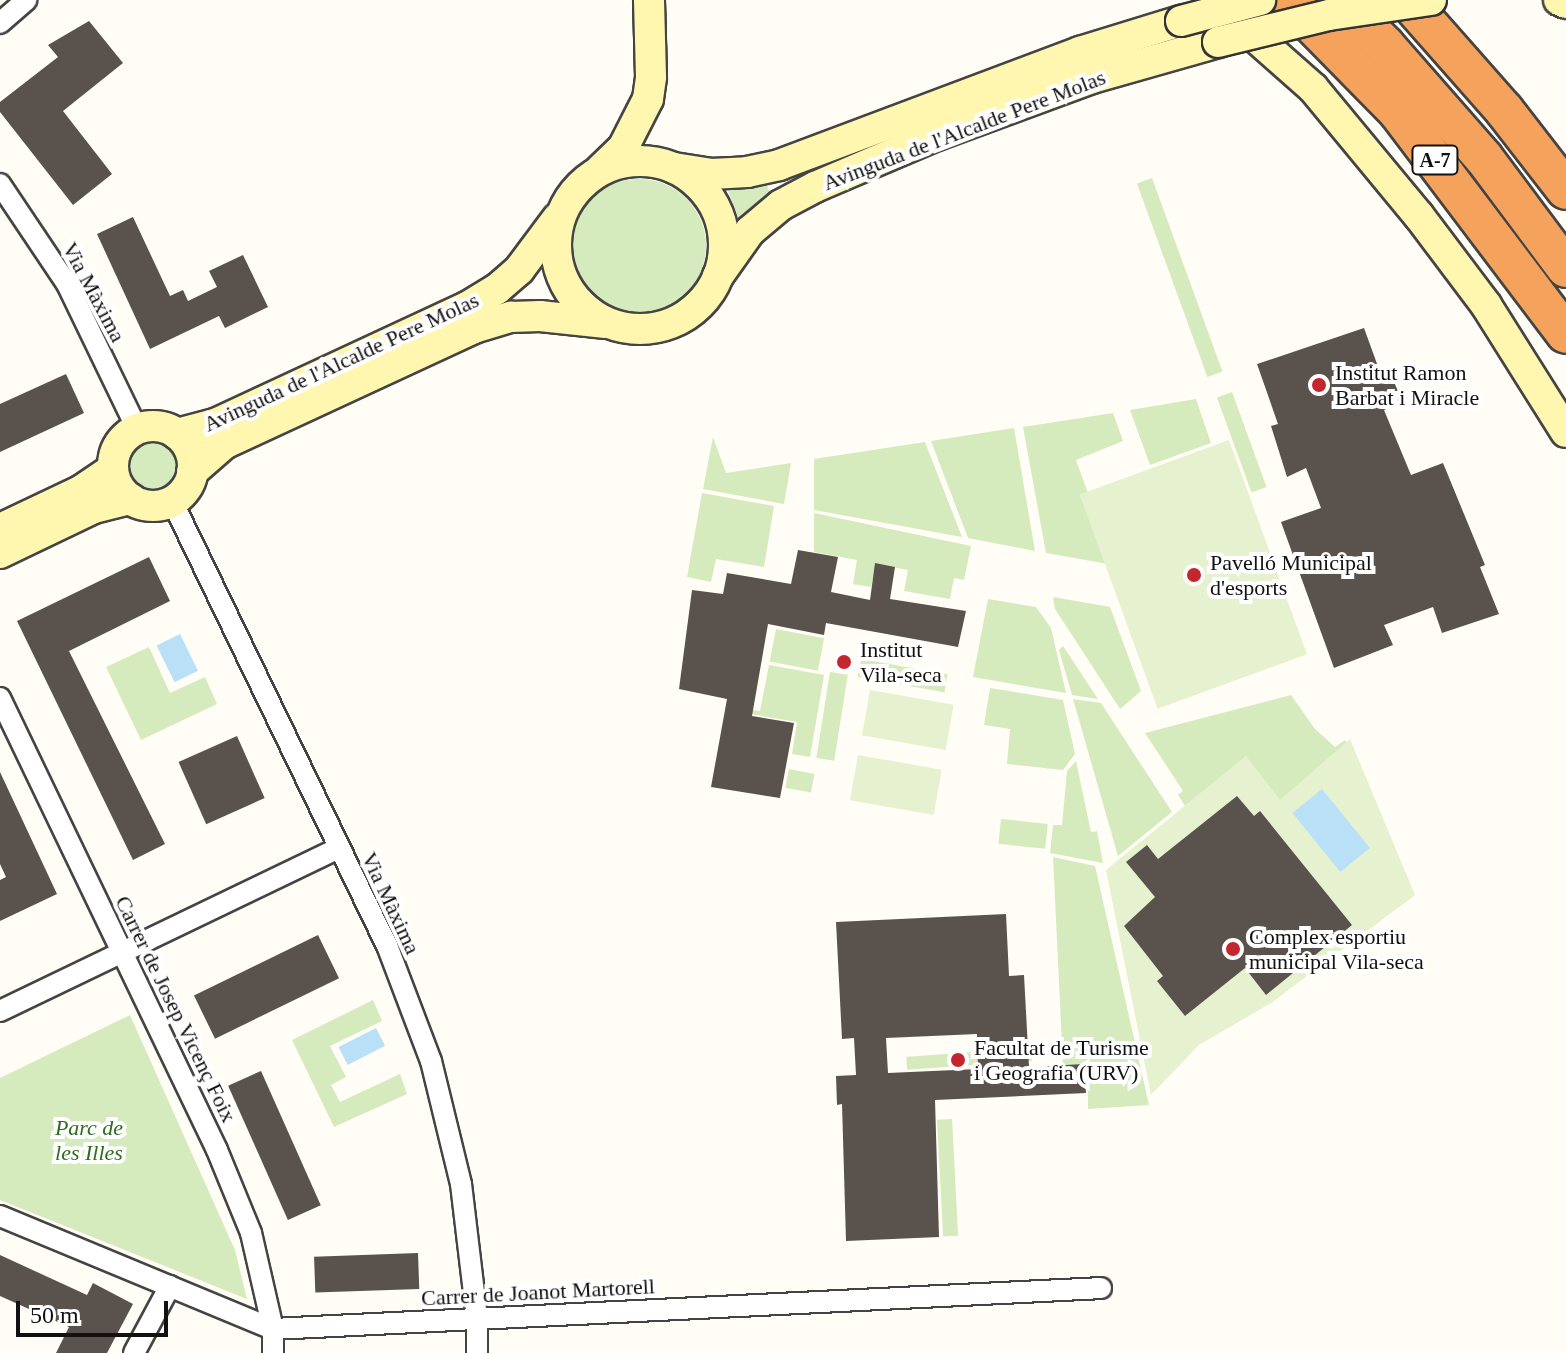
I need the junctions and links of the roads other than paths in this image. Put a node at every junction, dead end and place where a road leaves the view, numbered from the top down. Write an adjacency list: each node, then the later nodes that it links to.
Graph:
1 (26, 0): 11 (street)
2 (649, 0): 13 (street)
3 (1205, 0): 22 (street)
4 (1260, 0): 12 (street, Avinguda de l'Alcalde Pere Molas, bridge)
5 (1288, 0): 20 (highway, A-7)
6 (1340, 0): 17 (highway, A-7)
7 (1407, 0): 15 (highway)
8 (1431, 0): 18 (street, Avinguda de l'Alcalde Pere Molas, bridge)
9 (1559, 0): 10 (street)
10 (1566, 3)
11 (0, 23)
12 (674, 168): 13 (street); 18 (street)
13 (598, 171): 16 (street)
14 (0, 184): 21 (street, Via Màxima)
15 (1566, 190)
16 (563, 211): 19 (street); 23 (street, Avinguda de l'Alcalde Pere Molas)
17 (1566, 268)
18 (718, 276): 19 (street)
19 (610, 324): 25 (street, Avinguda de l'Alcalde Pere Molas)
20 (1563, 335)
21 (137, 429): 23 (street); 24 (street)
22 (1566, 432)
23 (177, 434): 25 (street)
24 (113, 469): 26 (street); 28 (street)
25 (192, 472): 27 (street)
26 (131, 499): 27 (street); 29 (street)
27 (172, 501): 31 (street, Via Màxima)
28 (0, 529)
29 (0, 553)
30 (0, 698): 32 (street, Carrer de Josep Vicenç Foix)
31 (339, 848): 32 (street); 37 (street, Via Màxima)
32 (122, 952): 33 (street); 38 (street, Carrer de Josep Vicenç Foix)
33 (0, 1011)
34 (0, 1216): 35 (street, Carrer de Joanot Martorell)
35 (170, 1286): 38 (street, Carrer de Joanot Martorell); 39 (street)
36 (1101, 1288): 37 (street, Carrer de Joanot Martorell)
37 (477, 1319): 38 (street, Carrer de Joanot Martorell); 41 (street, Via Màxima)
38 (273, 1329): 40 (street, Carrer de Josep Vicenç Foix)
39 (134, 1353)
40 (273, 1353)
41 (477, 1353)

